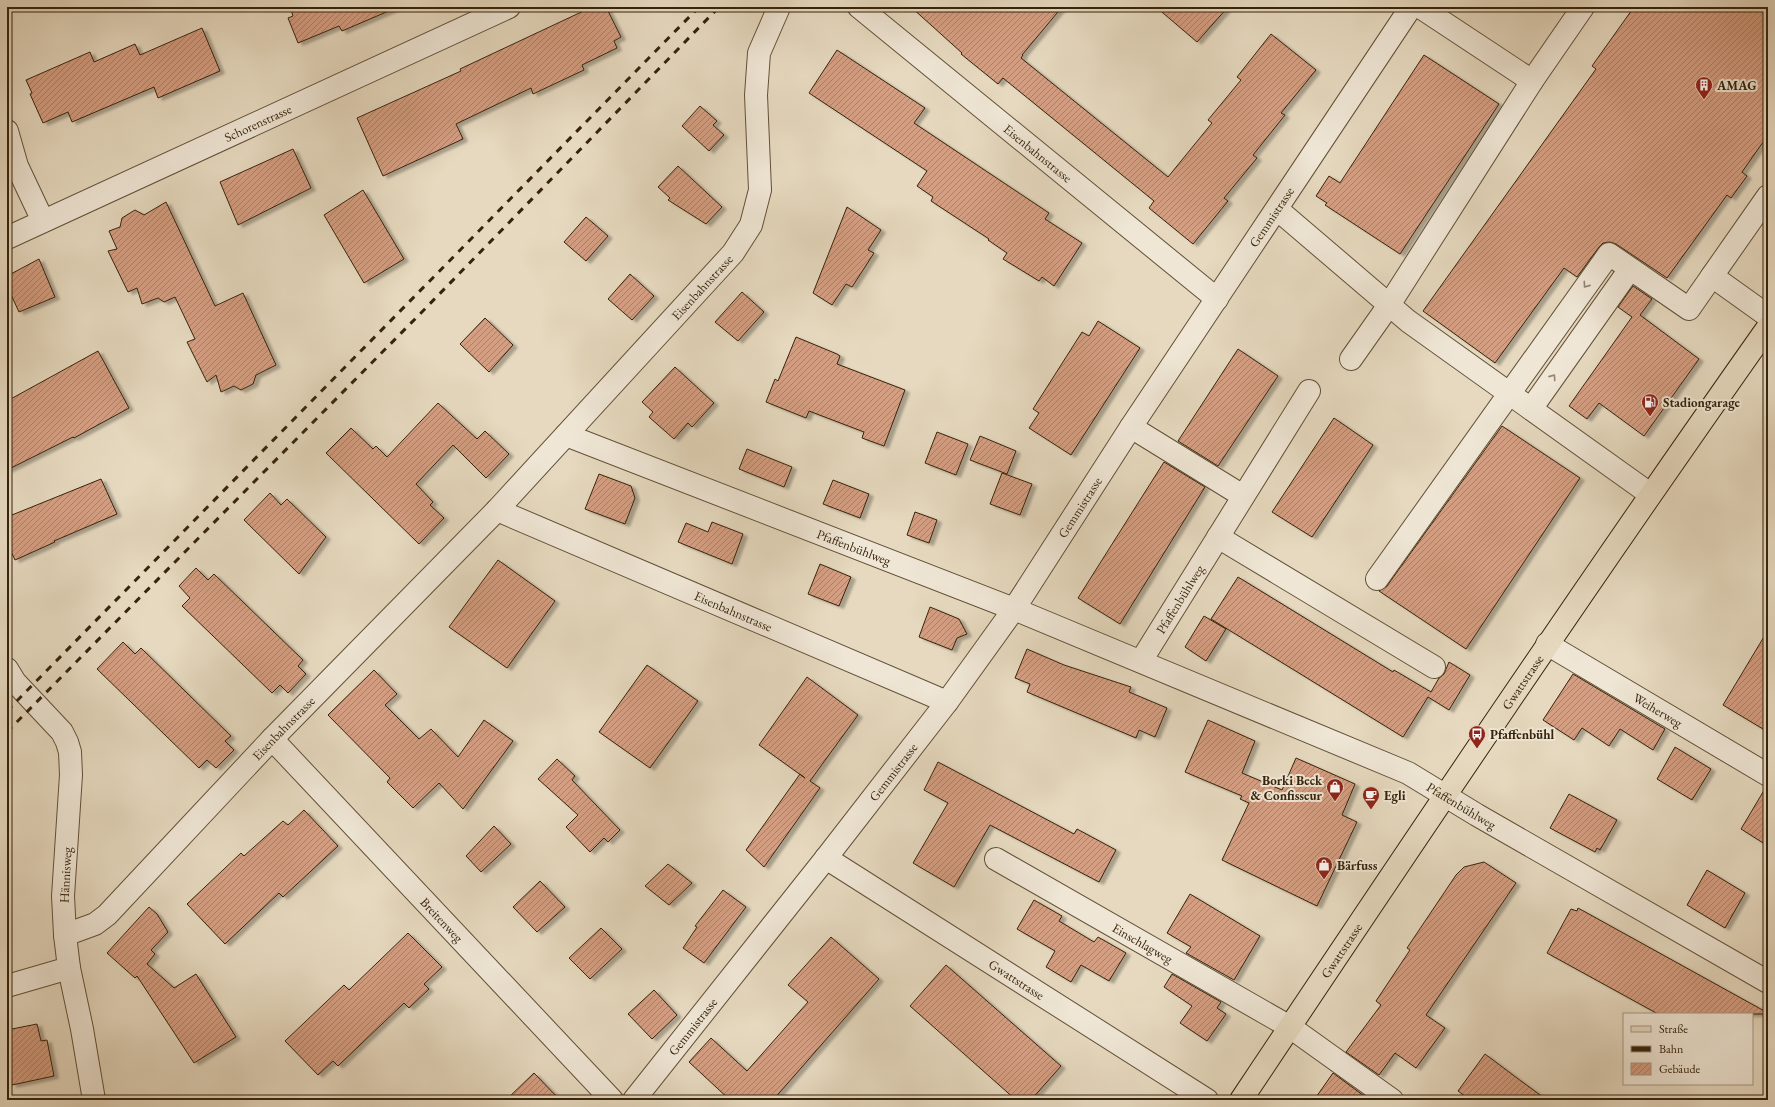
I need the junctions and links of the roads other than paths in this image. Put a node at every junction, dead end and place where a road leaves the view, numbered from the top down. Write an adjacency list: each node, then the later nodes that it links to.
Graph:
1 (509, 7): 11 (street, Schorenstrasse)
2 (779, 7): 24 (street, Eisenbahnstrasse)
3 (859, 7): 15 (street, Eisenbahnstrasse)
4 (1411, 7): 10 (street, Gemmistrasse)
5 (1420, 7): 7 (street)
6 (1583, 7): 7 (street)
7 (1532, 81): 16 (street)
8 (7, 131): 11 (street)
9 (1768, 196): 14 (street)
10 (1277, 209): 15 (street, Gemmistrasse); 16 (street)
11 (44, 221): 12 (street, Schorenstrasse)
12 (7, 238)
13 (1630, 269): 14 (street); 21 (street, one-way to 21); 22 (street, one-way to 13)
14 (1712, 276): 17 (street)
15 (1217, 299): 23 (street, Gemmistrasse)
16 (1389, 305): 19 (street); 21 (street)
17 (1768, 316)
18 (1768, 328): 25 (main road, Gwattstrasse)
19 (1351, 360)
20 (1309, 390): 26 (street)
21 (1509, 394): 22 (street); 29 (street)
22 (1531, 409): 25 (street)
23 (1131, 427): 26 (street); 30 (street, Gemmistrasse)
24 (566, 435): 27 (street, Eisenbahnstrasse); 30 (street, Pfaffenbühlweg)
25 (1650, 494): 31 (main road, Gwattstrasse)
26 (1243, 496): 28 (street, Pfaffenbühlweg)
27 (497, 510): 35 (street, Eisenbahnstrasse); 36 (street, Eisenbahnstrasse)
28 (1218, 537): 32 (street, Pfaffenbühlweg); 33 (street)
29 (1377, 579)
30 (1014, 609): 32 (street, Pfaffenbühlweg); 35 (street, Gemmistrasse)
31 (1547, 644): 37 (street, Weiherweg); 38 (main road, Gwattstrasse)
32 (1140, 661): 38 (street, Pfaffenbühlweg)
33 (1434, 667)
34 (7, 669): 41 (street, Hännisweg)
35 (947, 702): 39 (street, Gemmistrasse)
36 (272, 739): 41 (street, Eisenbahnstrasse); 47 (street, Breitenweg)
37 (1768, 775)
38 (1446, 796): 43 (street, Pfaffenbühlweg); 45 (main road, Gwattstrasse)
39 (826, 858): 48 (street, Gemmistrasse); 49 (street, Gwattstrasse)
40 (996, 859): 45 (street, Einschlagweg)
41 (65, 935): 42 (street, Hännisweg)
42 (69, 968): 44 (street); 46 (street, Hännisweg)
43 (1768, 982)
44 (7, 986)
45 (1290, 1027): 50 (main road, Gwattstrasse); 51 (street, Einschlagweg)
46 (94, 1100)
47 (612, 1100)
48 (634, 1100)
49 (1207, 1100)
50 (1241, 1100)
51 (1392, 1100)

